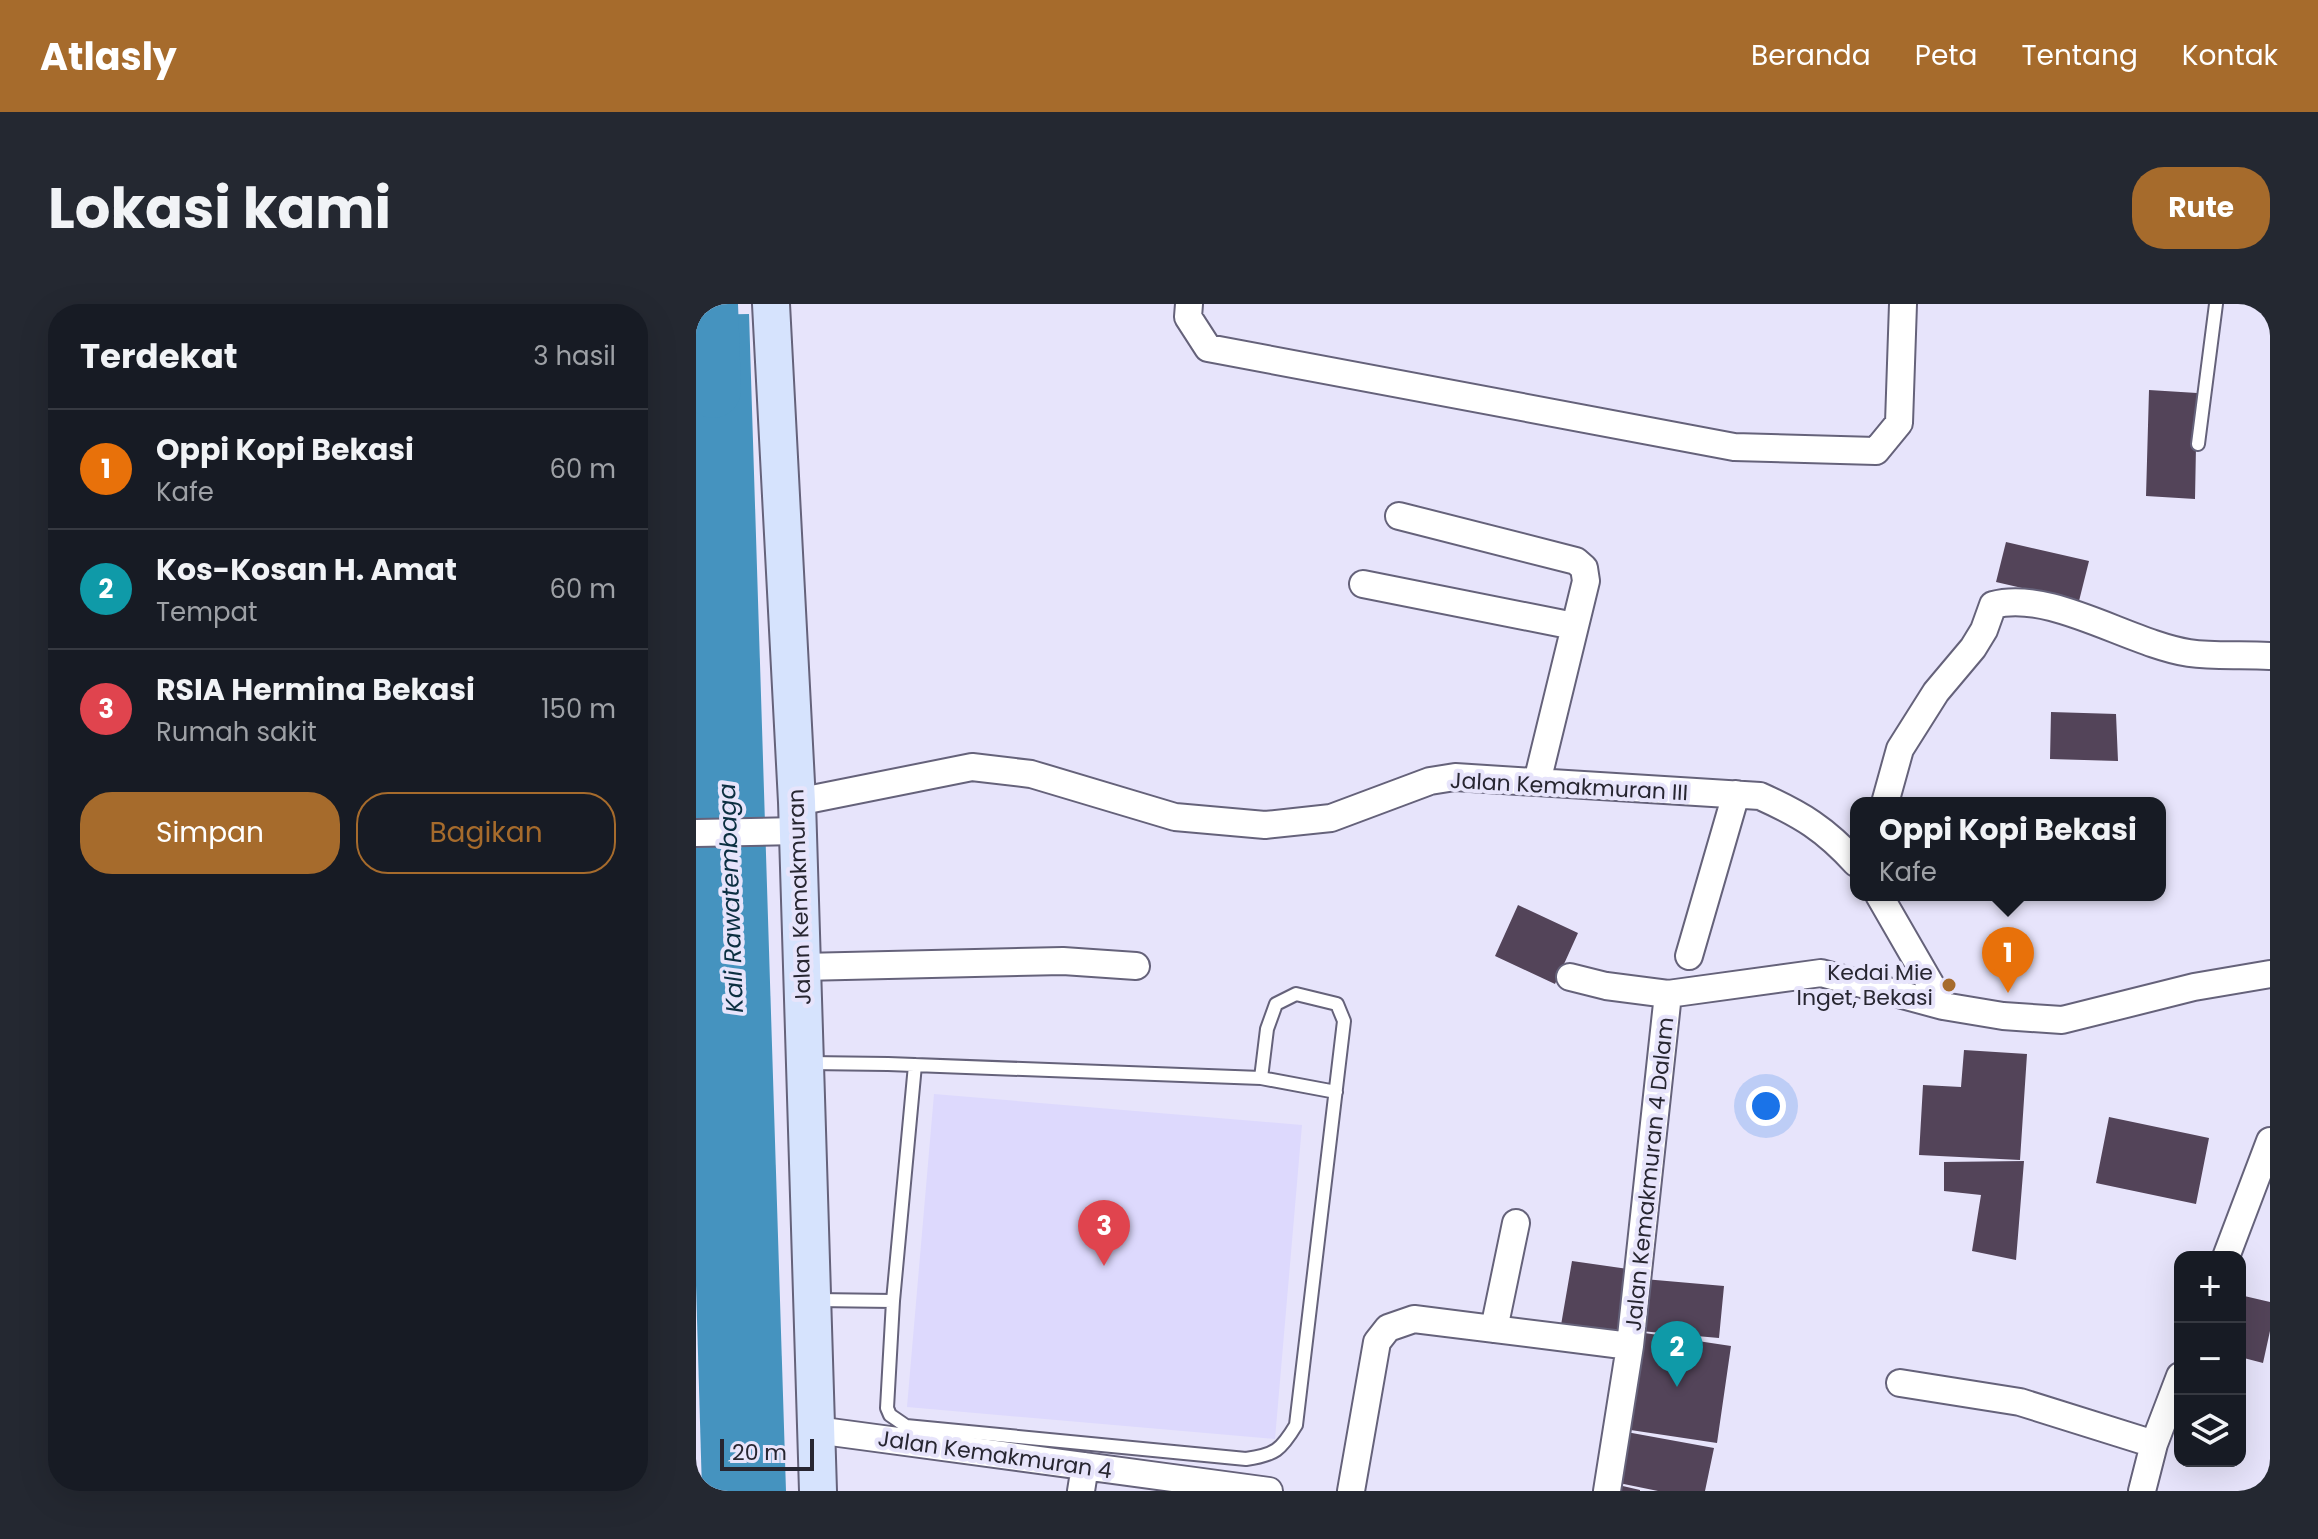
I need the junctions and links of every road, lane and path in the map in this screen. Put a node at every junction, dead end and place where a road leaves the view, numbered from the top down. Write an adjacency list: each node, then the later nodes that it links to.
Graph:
1 (771, 304): 13 (street, Jalan Kemakmuran)
2 (1189, 304): 3 (street)
3 (1903, 304)
4 (2216, 304): 5 (lane)
5 (2198, 444)
6 (1399, 516): 8 (street)
7 (1363, 584): 8 (street)
8 (1574, 626): 10 (street)
9 (2270, 656): 12 (street)
10 (1537, 782): 11 (street, Jalan Kemakmuran III); 13 (street, Jalan Kemakmuran III)
11 (1736, 794): 15 (street, Jalan Kemakmuran III); 17 (street)
12 (1887, 797)
13 (792, 822): 14 (street, Jalan Kemakmuran III); 19 (street, Jalan Kemakmuran)
14 (696, 833)
15 (1850, 856)
16 (1882, 901): 23 (street)
17 (1689, 956)
18 (1136, 966): 19 (street)
19 (802, 967): 24 (street, Jalan Kemakmuran)
20 (2270, 974): 23 (street)
21 (1570, 977): 22 (street)
22 (1668, 994): 23 (street, Jalan Kemakmuran 4 Dalam); 35 (street, Jalan Kemakmuran 4 Dalam)
23 (1943, 1006)
24 (803, 1063): 25 (lane); 32 (street, Jalan Kemakmuran)
25 (915, 1065): 26 (lane); 33 (lane)
26 (1261, 1078): 27 (lane); 27 (lane)
27 (1336, 1092): 33 (lane)
28 (2270, 1141): 29 (street)
29 (2265, 1170): 31 (street)
30 (1516, 1223): 34 (street)
31 (2229, 1251)
32 (812, 1300): 33 (lane); 38 (street, Jalan Kemakmuran)
33 (893, 1301)
34 (1494, 1329): 35 (street); 43 (street)
35 (1630, 1346): 44 (street)
36 (1900, 1383): 39 (street)
37 (2174, 1392): 39 (street)
38 (816, 1430): 40 (street, Jalan Kemakmuran 4); 41 (street, Jalan Kemakmuran)
39 (2154, 1444): 45 (street)
40 (1083, 1478): 42 (street, Jalan Kemakmuran 4)
41 (818, 1491)
42 (1269, 1491)
43 (1351, 1491)
44 (1607, 1491)
45 (2142, 1491)

